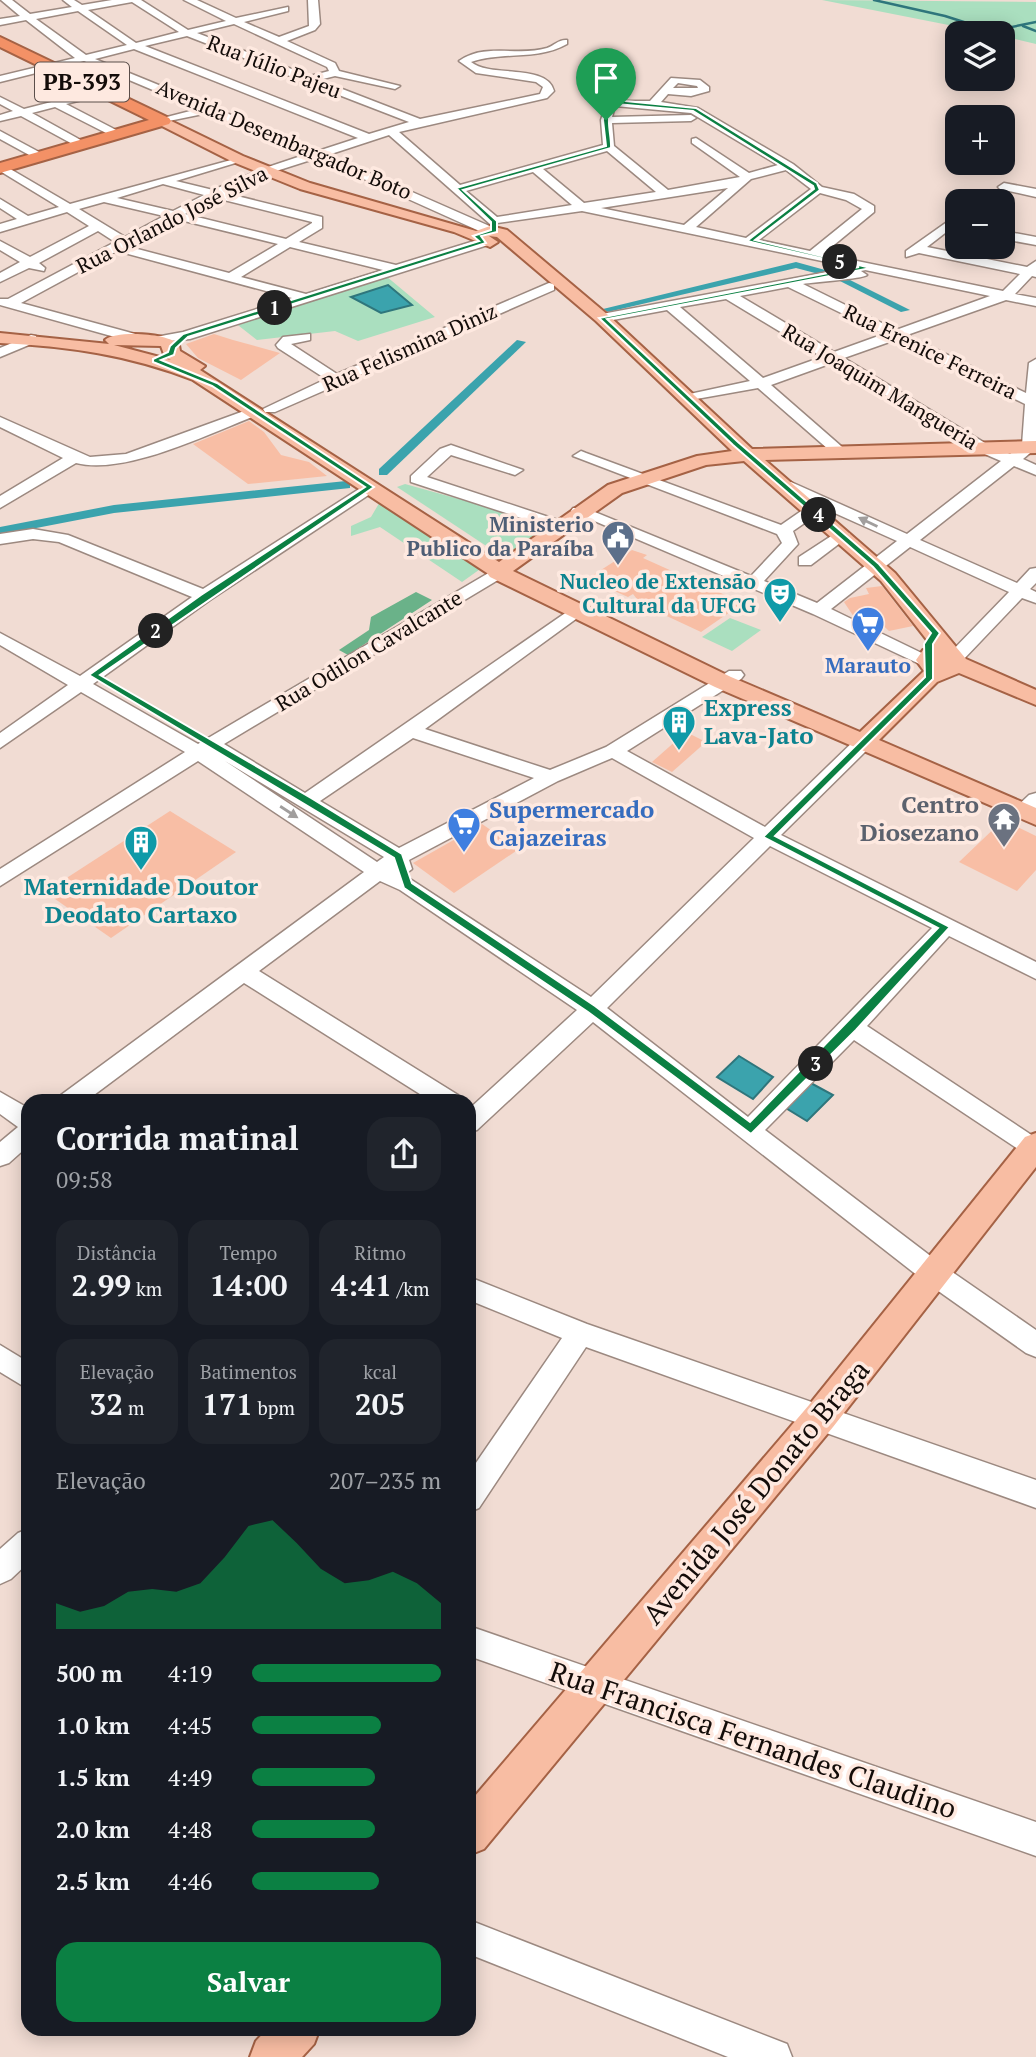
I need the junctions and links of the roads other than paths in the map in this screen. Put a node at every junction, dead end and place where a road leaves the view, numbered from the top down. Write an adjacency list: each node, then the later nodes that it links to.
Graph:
1 (6, 0): 11 (street, Avenida Desembargador Boto)
2 (68, 0): 8 (street)
3 (128, 0): 8 (street)
4 (135, 0): 14 (street, Rua Júlio Pajeu)
5 (189, 0): 12 (street)
6 (313, 0): 10 (street)
7 (274, 1): 9 (street)
8 (79, 8): 11 (street); 18 (street)
9 (293, 13): 10 (street); 12 (street)
10 (314, 16): 15 (street)
11 (26, 17): 13 (street); 20 (street, Avenida Desembargador Boto)
12 (232, 21): 14 (street); 15 (street)
13 (0, 22)
14 (184, 32): 18 (street); 25 (street, Rua Júlio Pajeu)
15 (278, 40): 21 (street)
16 (0, 41): 22 (highway, PB-393)
17 (564, 42): 43 (street, Rua Orlando José Silva)
18 (135, 46): 20 (street); 31 (street)
19 (332, 50): 21 (street)
20 (80, 57): 22 (street); 37 (street, Avenida Desembargador Boto)
21 (320, 60): 23 (street)
22 (53, 67): 24 (street); 29 (highway, PB-393)
23 (335, 73): 25 (street); 27 (street)
24 (0, 79)
25 (307, 80): 26 (street); 43 (street, Rua Júlio Pajeu)
26 (296, 84)
27 (395, 86)
28 (284, 88): 31 (street)
29 (102, 92): 34 (street); 42 (highway, PB-393)
30 (650, 92): 35 (street)
31 (261, 95): 33 (street); 47 (street)
32 (0, 100): 38 (street)
33 (236, 102)
34 (57, 104): 38 (street); 45 (street)
35 (653, 104): 39 (street); 41 (street)
36 (223, 106): 37 (street)
37 (206, 110): 42 (street); 52 (street, Avenida Desembargador Boto); 54 (street, Avenida Desembargador Boto)
38 (22, 113): 40 (street); 49 (street)
39 (700, 115): 41 (street); 53 (street)
40 (0, 118)
41 (606, 120): 50 (street)
42 (163, 121): 45 (highway, PB-393); 49 (highway, PB-393); 55 (main road)
43 (419, 122): 44 (street, Rua Orlando José Silva)
44 (390, 130): 47 (street, Rua Orlando José Silva); 64 (street)
45 (114, 133): 49 (highway, PB-393)
46 (0, 134): 51 (street)
47 (366, 137): 52 (street, Rua Orlando José Silva)
48 (696, 141): 56 (street)
49 (80, 144): 51 (highway, PB-393); 57 (highway, PB-393)
50 (609, 147): 59 (street); 66 (street)
51 (35, 154): 57 (highway, PB-393)
52 (318, 154): 54 (street, Rua Orlando José Silva); 71 (street, Avenida Desembargador Boto)
53 (771, 156): 56 (street); 58 (street)
54 (305, 158): 60 (street, Rua Orlando José Silva); 71 (street, Avenida Desembargador Boto)
55 (239, 159): 60 (main road); 62 (street)
56 (729, 164): 61 (street)
57 (1, 166): 73 (street)
58 (789, 166): 61 (street); 65 (street)
59 (534, 167): 64 (street); 72 (street)
60 (266, 171): 68 (street, Rua Orlando José Silva); 80 (main road)
61 (744, 180): 66 (street); 78 (street)
62 (163, 181): 68 (street); 69 (street)
63 (1004, 187): 67 (street)
64 (458, 189): 80 (street)
65 (818, 189): 82 (street); 88 (street)
66 (664, 193): 72 (street)
67 (1036, 193)
68 (216, 194): 74 (street, Rua Orlando José Silva); 84 (street)
69 (104, 198): 73 (street); 74 (street)
70 (0, 203): 75 (street)
71 (431, 206): 80 (street, Avenida Desembargador Boto)
72 (581, 207): 78 (street); 80 (street)
73 (71, 208): 75 (street); 76 (street)
74 (172, 216): 84 (street); 86 (street, Rua Orlando José Silva)
75 (26, 220): 77 (street)
76 (100, 225): 86 (street); 89 (street)
77 (0, 228)
78 (688, 228): 82 (street)
79 (945, 231): 87 (street)
80 (490, 234): 91 (street); 100 (main road); 107 (main road)
81 (1015, 237): 83 (street)
82 (750, 241): 88 (street)
83 (1036, 241)
84 (285, 244): 91 (street); 97 (street)
85 (0, 245): 89 (street)
86 (119, 245): 96 (street, Rua Orlando José Silva); 97 (street)
87 (917, 249): 92 (street); 93 (street)
88 (812, 256): 90 (street)
89 (29, 262): 95 (street); 96 (street)
90 (868, 268): 93 (street); 94 (street)
91 (395, 269): 103 (street)
92 (1034, 270): 102 (street)
93 (889, 272): 98 (street)
94 (838, 274): 98 (street); 99 (street)
95 (0, 278)
96 (57, 278): 105 (street, Rua Orlando José Silva)
97 (230, 278): 103 (street)
98 (918, 278): 102 (street)
99 (792, 284): 101 (street); 108 (street, Rua Erenice Ferreira)
100 (549, 287): 116 (street, Rua Felismina Diniz); 123 (main road)
101 (729, 295): 106 (street); 114 (street, Rua Joaquim Mangueria)
102 (1006, 295): 104 (street); 108 (street)
103 (307, 298): 112 (street)
104 (1036, 302)
105 (5, 303): 112 (street)
106 (671, 306): 107 (street); 117 (street)
107 (602, 318): 118 (main road)
108 (892, 334): 114 (street); 119 (street, Rua Erenice Ferreira)
109 (0, 336): 111 (main road); 112 (main road)
110 (306, 337): 116 (street)
111 (31, 339): 112 (main road); 113 (street)
112 (157, 347): 120 (main road)
113 (0, 353)
114 (830, 358): 117 (street); 124 (street, Rua Joaquim Mangueria)
115 (1036, 363): 119 (street)
116 (336, 380): 120 (street, Rua Felismina Diniz)
117 (761, 383): 118 (street); 125 (street)
118 (690, 398): 123 (main road)
119 (1031, 401): 122 (street)
120 (262, 410): 127 (street, Rua Felismina Diniz); 132 (main road); 145 (main road)
121 (0, 421): 127 (street)
122 (1032, 447): 124 (main road, Rua Odilon Cavalcante); 128 (street)
123 (742, 449): 125 (main road, Rua Odilon Cavalcante); 131 (main road, Rua Odilon Cavalcante); 134 (main road)
124 (985, 449): 125 (main road, Rua Odilon Cavalcante); 128 (street, Rua Joaquim Mangueria)
125 (841, 453)
126 (581, 456): 131 (street)
127 (74, 458): 133 (street)
128 (1014, 461): 130 (street, Rua Joaquim Mangueria); 142 (street)
129 (515, 470): 137 (street)
130 (1036, 470)
131 (642, 478): 135 (main road, Rua Odilon Cavalcante); 139 (street)
132 (370, 487): 145 (main road); 149 (street)
133 (0, 503)
134 (821, 507): 139 (street); 140 (main road); 142 (street, one-way to 134)
135 (579, 511): 137 (main road, Rua Odilon Cavalcante); 147 (street)
136 (0, 516): 138 (street)
137 (564, 527): 145 (main road, Rua Odilon Cavalcante)
138 (0, 530)
139 (783, 531): 147 (street)
140 (842, 534): 143 (street); 144 (main road)
141 (0, 539): 149 (street)
142 (907, 542): 144 (street); 148 (street)
143 (805, 561)
144 (876, 566): 150 (street); 154 (main road)
145 (502, 570): 151 (main road); 155 (main road); 161 (street, Rua Odilon Cavalcante)
146 (1036, 573): 148 (street)
147 (754, 582): 150 (street)
148 (1028, 594): 154 (street)
149 (204, 596): 156 (street)
150 (819, 610): 154 (street)
151 (574, 612): 155 (main road); 158 (street)
152 (0, 622): 156 (street)
153 (0, 638): 156 (street)
154 (940, 661): 157 (main road); 159 (main road)
155 (729, 678): 159 (main road); 162 (street)
156 (86, 679): 160 (street); 161 (street)
157 (1036, 698)
158 (411, 731): 163 (street); 165 (street)
159 (855, 736): 166 (main road); 167 (street)
160 (0, 742)
161 (204, 748): 164 (street); 170 (street, Rua Odilon Cavalcante)
162 (613, 751): 163 (street); 167 (street)
163 (551, 777): 168 (street)
164 (272, 790): 165 (street); 169 (street, one-way to 169)
165 (308, 800): 168 (street)
166 (1032, 808)
167 (768, 837): 172 (street); 175 (street)
168 (398, 857): 169 (street); 171 (street)
169 (378, 872): 171 (street); 173 (street)
170 (0, 879)
171 (407, 885): 175 (street)
172 (945, 927): 174 (street); 176 (street)
173 (243, 971): 177 (street); 178 (street)
174 (1036, 971)
175 (592, 1009): 180 (street); 182 (street)
176 (852, 1027): 182 (street); 184 (street)
177 (78, 1094)
178 (439, 1094)
179 (0, 1101): 181 (street)
180 (476, 1113)
181 (21, 1116)
182 (751, 1129): 186 (street)
183 (21, 1138): 185 (street)
184 (1035, 1148): 186 (main road, Avenida José Donato Braga)
185 (0, 1156)
186 (936, 1275): 189 (street); 192 (main road, Avenida José Donato Braga)
187 (476, 1291): 188 (street)
188 (580, 1333): 192 (street); 193 (street)
189 (1036, 1345)
190 (0, 1357): 191 (street)
191 (21, 1372)
192 (821, 1416): 194 (street); 198 (main road, Avenida José Donato Braga)
193 (476, 1488)
194 (1036, 1494)
195 (21, 1550): 196 (street)
196 (0, 1569)
197 (476, 1643): 198 (street, Rua Francisca Fernandes Claudino)
198 (595, 1685): 199 (main road, Avenida José Donato Braga); 200 (street, Rua Francisca Fernandes Claudino)
199 (476, 1826)
200 (1036, 1839)
201 (476, 1940): 204 (street)
202 (291, 2036): 203 (main road)
203 (272, 2057)
204 (774, 2057)

